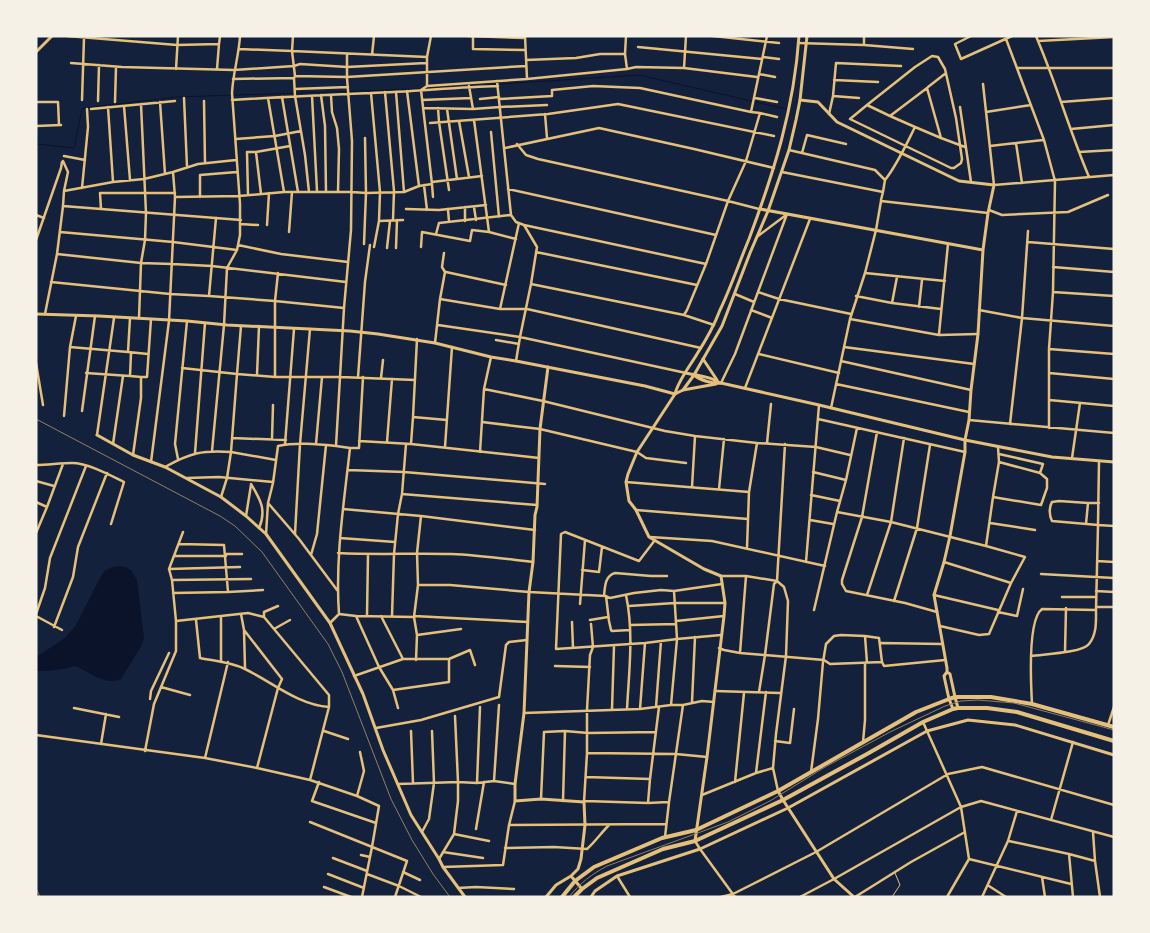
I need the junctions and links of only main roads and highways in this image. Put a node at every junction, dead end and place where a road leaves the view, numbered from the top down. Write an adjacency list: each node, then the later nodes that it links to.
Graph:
1 (1114, 727): 3 (main road)
2 (1114, 741): 4 (main road)
3 (562, 897)
4 (574, 897)

